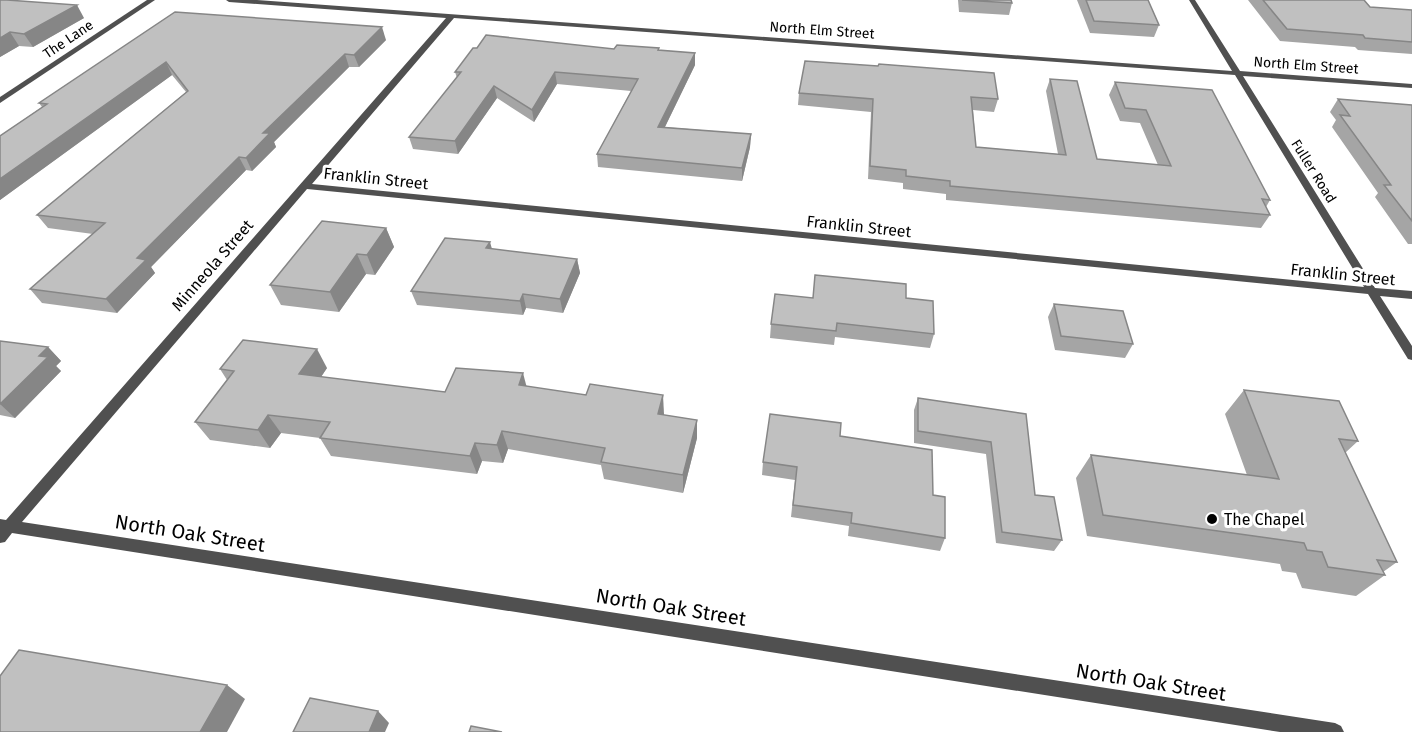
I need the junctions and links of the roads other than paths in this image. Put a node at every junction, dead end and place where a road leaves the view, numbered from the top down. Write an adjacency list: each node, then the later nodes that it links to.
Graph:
1 (152, 0): 7 (street, The Lane)
2 (229, 0): 4 (street, North Elm Street)
3 (1192, 0): 5 (street, Fuller Road)
4 (451, 17): 5 (street, North Elm Street); 8 (street, Minneola Street)
5 (1238, 74): 6 (street, North Elm Street); 9 (street, Fuller Road)
6 (1412, 87)
7 (0, 101)
8 (304, 186): 9 (street, Franklin Street); 12 (street, Minneola Street)
9 (1372, 292): 10 (street, Franklin Street); 11 (street, Fuller Road)
10 (1412, 296)
11 (1412, 356)
12 (3, 529): 13 (street, North Oak Street)
13 (1335, 732)

